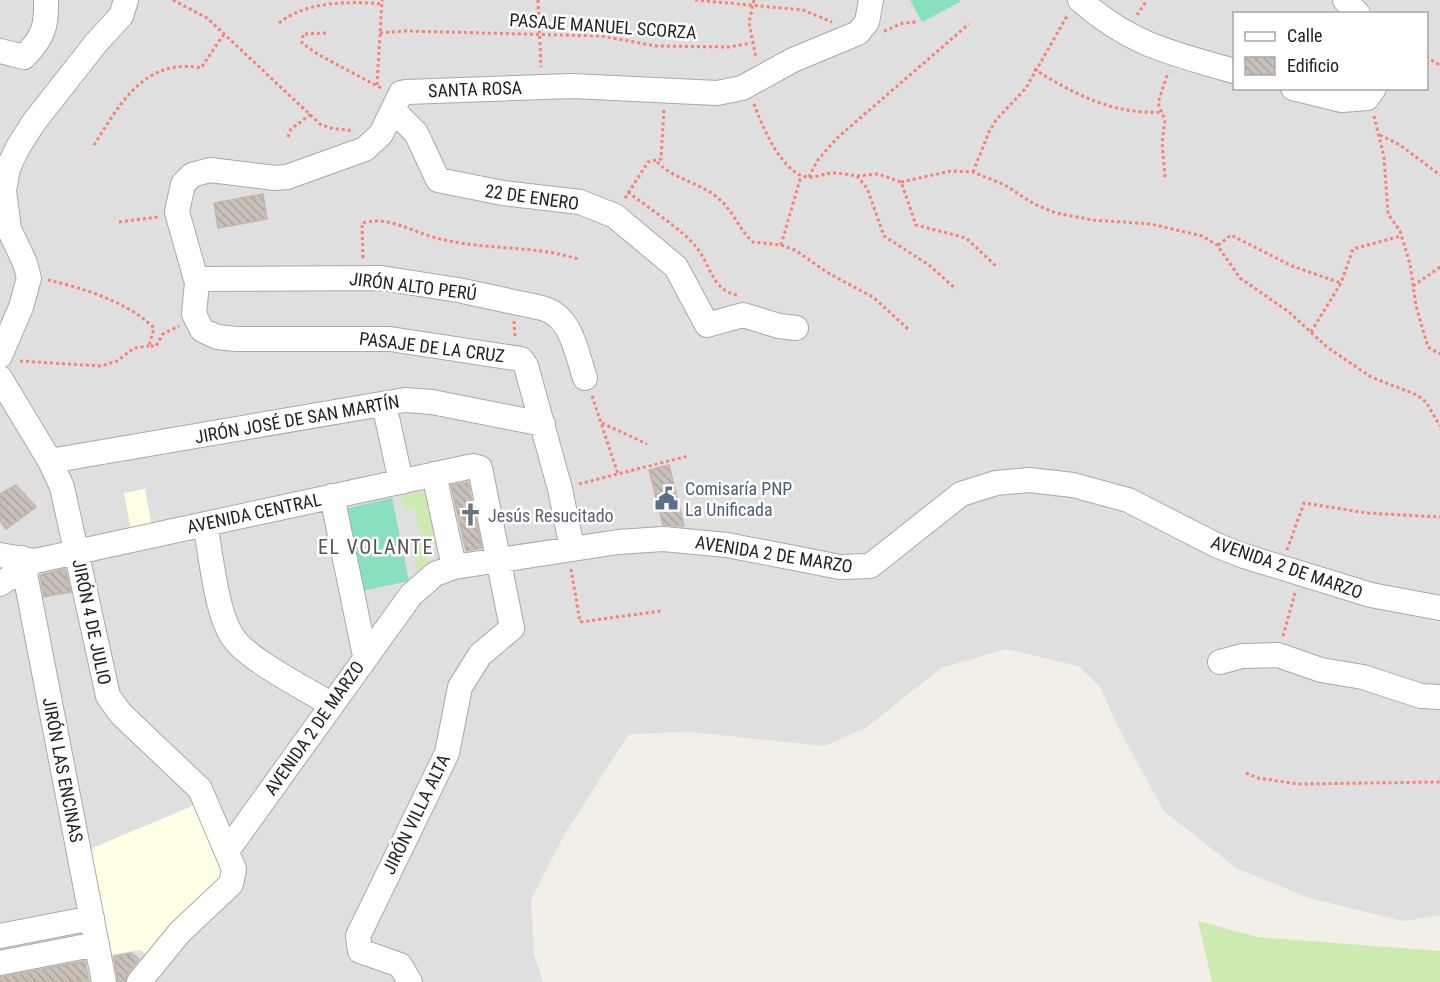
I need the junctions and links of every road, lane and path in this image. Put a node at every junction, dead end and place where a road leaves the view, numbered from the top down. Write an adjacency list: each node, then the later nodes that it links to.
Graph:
1 (46, 0): 22 (street)
2 (126, 0): 72 (street)
3 (173, 0): 18 (path)
4 (538, 0): 21 (path)
5 (695, 0): 11 (path)
6 (754, 0): 11 (path)
7 (871, 0): 27 (street, SANTA ROSA)
8 (1345, 0): 12 (street)
9 (382, 2): 15 (path); 20 (path)
10 (1075, 5): 23 (street); 24 (path)
11 (751, 6): 13 (path); 21 (path, PASAJE MANUEL SCORZA)
12 (1356, 12)
13 (827, 20)
14 (916, 22): 17 (path)
15 (279, 23)
16 (969, 24): 45 (path)
17 (883, 32)
18 (225, 33): 34 (path); 38 (path)
19 (326, 33): 26 (path)
20 (380, 33): 21 (path, PASAJE MANUEL SCORZA); 26 (path)
21 (540, 35): 27 (path)
22 (0, 51)
23 (1168, 52): 25 (street); 33 (path)
24 (1034, 69): 33 (path); 40 (path)
25 (1233, 71)
26 (377, 85): 30 (path)
27 (540, 86): 30 (street, SANTA ROSA)
28 (1301, 90): 29 (street)
29 (1370, 93): 36 (path)
30 (389, 100): 48 (street, 22 DE ENERO); 49 (street, SANTA ROSA)
31 (665, 101): 39 (path)
32 (753, 101): 42 (path)
33 (1164, 112): 44 (path)
34 (311, 114): 35 (path); 37 (path)
35 (357, 132)
36 (1380, 135): 41 (path); 51 (path)
37 (288, 137)
38 (94, 145)
39 (657, 162): 47 (path); 52 (path)
40 (973, 172): 46 (path); 53 (path)
41 (1440, 175)
42 (801, 176): 45 (path); 52 (path)
43 (857, 176): 45 (path); 46 (path); 62 (path)
44 (1165, 177)
45 (809, 178)
46 (901, 182): 55 (path)
47 (628, 192): 48 (path); 63 (path)
48 (615, 216): 66 (street, 22 DE ENERO)
49 (178, 217): 50 (path); 58 (street, SANTA ROSA)
50 (119, 222)
51 (1401, 236): 60 (path); 61 (path)
52 (781, 245): 67 (path)
53 (1217, 245): 60 (path); 68 (path)
54 (578, 259): 57 (path)
55 (996, 266)
56 (1440, 267): 61 (path)
57 (363, 277): 58 (street, JIRÓN ALTO PERÚ); 64 (street, JIRÓN ALTO PERÚ)
58 (196, 279): 65 (street)
59 (44, 280): 69 (path)
60 (1341, 283): 68 (path)
61 (1413, 286): 70 (path)
62 (956, 289)
63 (746, 297)
64 (512, 301): 71 (path); 74 (street, JIRÓN ALTO PERÚ)
65 (195, 319): 69 (path); 71 (street, PASAJE DE LA CRUZ)
66 (796, 328)
67 (908, 329)
68 (1311, 332): 78 (path)
69 (149, 346): 72 (path)
70 (1440, 354)
71 (515, 357): 77 (street, PASAJE DE LA CRUZ)
72 (9, 359)
73 (0, 378): 81 (street, JIRÓN 4 DE JULIO)
74 (585, 378): 76 (path)
75 (384, 404): 77 (street, JIRÓN JOSÉ DE SAN MARTÍN); 81 (street, JIRÓN JOSÉ DE SAN MARTÍN); 85 (street)
76 (602, 423): 79 (path); 83 (path)
77 (543, 424): 90 (street, PASAJE DE LA CRUZ)
78 (1440, 426)
79 (647, 444)
80 (688, 456): 83 (path)
81 (50, 461): 89 (street, JIRÓN 4 DE JULIO)
82 (434, 474): 85 (street, AVENIDA CENTRAL); 91 (street, AVENIDA CENTRAL); 93 (street)
83 (618, 474): 84 (path)
84 (599, 479)
85 (401, 482): 86 (street, AVENIDA CENTRAL)
86 (332, 496): 88 (street, AVENIDA CENTRAL); 99 (street)
87 (1440, 517): 94 (path)
88 (205, 524): 89 (street, AVENIDA CENTRAL); 102 (street)
89 (77, 552): 92 (street, AVENIDA CENTRAL); 105 (street, JIRÓN 4 DE JULIO)
90 (571, 555): 91 (street, AVENIDA 2 DE MARZO); 94 (street, AVENIDA 2 DE MARZO); 97 (path)
91 (500, 560): 93 (street, AVENIDA 2 DE MARZO); 112 (street, JIRÓN VILLA ALTA)
92 (20, 561): 95 (street, AVENIDA CENTRAL); 106 (street, JIRÓN LAS ENCINAS)
93 (454, 567): 99 (street, AVENIDA 2 DE MARZO)
94 (1291, 571): 96 (street, AVENIDA 2 DE MARZO); 98 (path)
95 (0, 584)
96 (1440, 608)
97 (662, 611)
98 (1278, 655): 100 (street); 101 (street)
99 (365, 656): 102 (street, AVENIDA 2 DE MARZO)
100 (1220, 662)
101 (1440, 697)
102 (330, 704): 105 (street, AVENIDA 2 DE MARZO)
103 (1246, 773): 104 (path)
104 (1440, 782)
105 (227, 851): 111 (street)
106 (92, 918): 107 (street); 108 (street, JIRÓN LAS ENCINAS)
107 (0, 936)
108 (97, 944): 109 (street); 110 (street, JIRÓN LAS ENCINAS)
109 (0, 963)
110 (104, 982)
111 (139, 982)
112 (410, 982)

